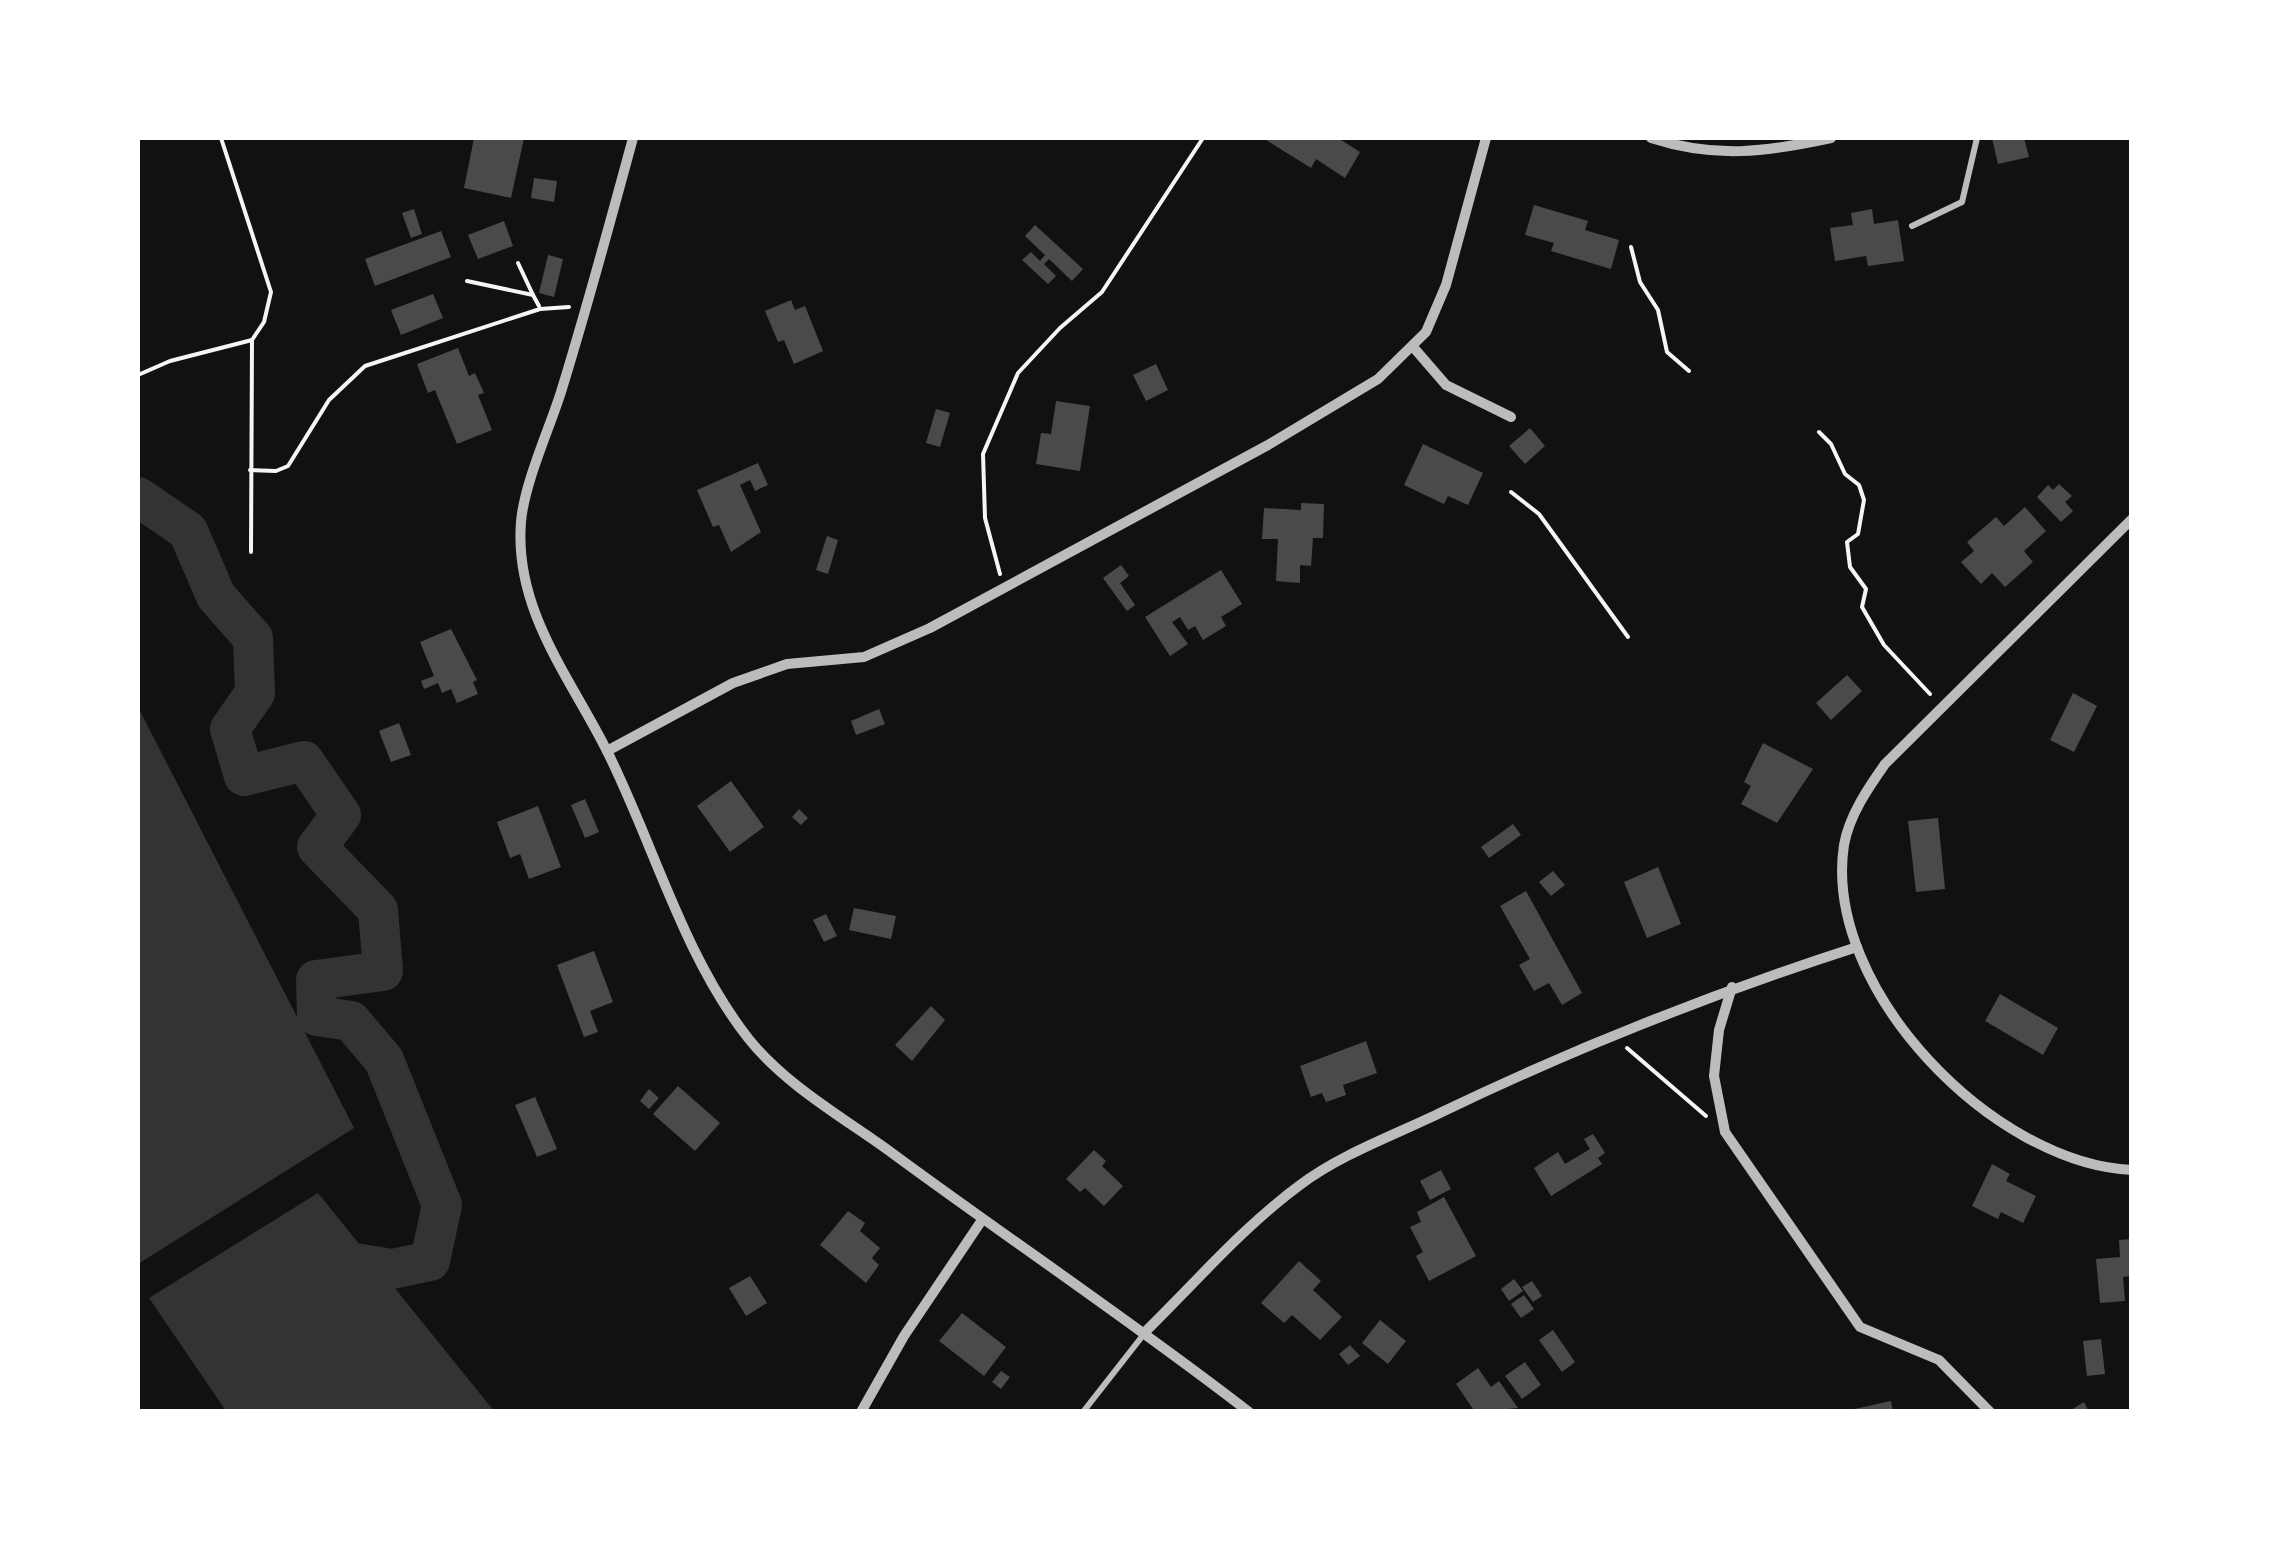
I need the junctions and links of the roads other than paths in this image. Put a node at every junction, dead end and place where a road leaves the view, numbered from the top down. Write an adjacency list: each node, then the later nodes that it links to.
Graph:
1 (632, 138): 10 (street)
2 (1486, 138): 7 (street)
3 (1651, 138): 4 (street)
4 (1831, 138)
5 (1977, 138): 6 (lane)
6 (1912, 226)
7 (1414, 348): 8 (street); 10 (street)
8 (1511, 417)
9 (2132, 519): 11 (street)
10 (607, 751): 14 (street)
11 (1857, 947): 12 (street); 13 (street)
12 (1732, 987): 15 (street); 19 (street)
13 (2132, 1170)
14 (982, 1220): 15 (street); 16 (street)
15 (1146, 1332): 17 (lane); 18 (street)
16 (861, 1412)
17 (1084, 1412)
18 (1249, 1412)
19 (1990, 1412)

